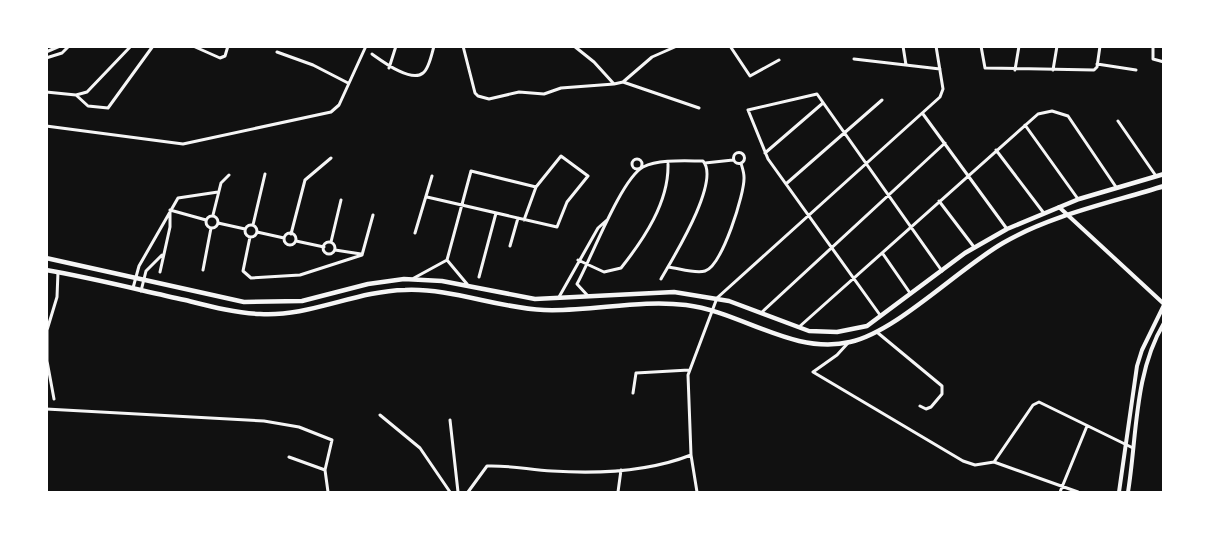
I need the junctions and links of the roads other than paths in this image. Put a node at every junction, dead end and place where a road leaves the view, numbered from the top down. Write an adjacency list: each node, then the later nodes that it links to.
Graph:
1 (60, 46): 21 (street)
2 (69, 46): 24 (street)
3 (131, 46): 39 (street)
4 (153, 46): 39 (street)
5 (194, 46): 6 (street)
6 (228, 46)
7 (366, 46): 36 (street)
8 (396, 46): 30 (street)
9 (434, 46): 30 (street)
10 (463, 46): 37 (street)
11 (574, 46): 37 (street)
12 (677, 46): 35 (street)
13 (730, 46): 26 (street)
14 (903, 46): 28 (street)
15 (936, 46): 31 (street)
16 (981, 46): 33 (street)
17 (1019, 46): 33 (street)
18 (1057, 46): 32 (street)
19 (1100, 46): 29 (street)
20 (1152, 47): 27 (street)
21 (46, 52)
22 (277, 52): 36 (street)
23 (372, 54): 30 (street)
24 (46, 58)
25 (854, 59): 28 (street)
26 (779, 60)
27 (1164, 62)
28 (906, 65): 31 (street)
29 (1096, 67): 32 (street); 34 (street)
30 (389, 68)
31 (940, 69): 43 (street)
32 (1053, 69): 33 (street)
33 (1015, 70)
34 (1136, 70)
35 (623, 82): 37 (street); 42 (street)
36 (348, 84): 46 (street)
37 (614, 84)
38 (46, 92): 39 (street)
39 (76, 95)
40 (882, 100): 47 (street)
41 (823, 103): 47 (street); 50 (street); 50 (street)
42 (699, 108)
43 (922, 113): 48 (street); 56 (street)
44 (1118, 121): 62 (street)
45 (1025, 125): 49 (street); 66 (street); 70 (street)
46 (46, 126)
47 (843, 134): 56 (street); 63 (street)
48 (945, 143): 59 (street); 68 (street)
49 (996, 150): 59 (street); 76 (street)
50 (765, 153): 63 (street)
51 (331, 158): 93 (street)
52 (734, 159): 54 (street); 55 (street); 55 (street)
53 (668, 163): 54 (street); 85 (street); 110 (street)
54 (705, 163): 111 (street)
55 (741, 163): 111 (street)
56 (867, 165): 68 (street); 80 (street)
57 (265, 174): 87 (street)
58 (1164, 174): 62 (main road)
59 (968, 175): 72 (street); 91 (street)
60 (229, 176): 67 (street)
61 (432, 176): 69 (street)
62 (1156, 176): 66 (main road)
63 (787, 183): 80 (street)
64 (1164, 186): 81 (main road)
65 (536, 187): 73 (street); 84 (street); 84 (street)
66 (1116, 187): 70 (main road)
67 (218, 192): 75 (street); 79 (street)
68 (887, 194): 90 (street); 102 (street)
69 (427, 197): 73 (street); 94 (street)
70 (1078, 199): 74 (main road)
71 (341, 200): 98 (street)
72 (939, 201): 90 (street); 101 (street)
73 (461, 205): 77 (street); 108 (street)
74 (1058, 206): 76 (main road); 81 (main road)
75 (170, 210): 83 (street); 104 (street); 118 (street)
76 (1043, 212): 91 (main road)
77 (496, 213): 82 (street); 117 (street)
78 (373, 215): 106 (street)
79 (213, 216): 83 (street); 86 (street)
80 (809, 216): 102 (street); 130 (street)
81 (1066, 216): 132 (main road); 138 (main road)
82 (518, 218): 84 (street); 99 (street)
83 (206, 220): 88 (street)
84 (524, 220)
85 (607, 220): 109 (street); 110 (street)
86 (218, 223): 88 (street); 89 (street)
87 (253, 225): 89 (street); 92 (street)
88 (211, 228): 113 (street)
89 (245, 229): 95 (street)
90 (910, 229): 105 (street); 114 (street)
91 (1007, 229): 101 (main road)
92 (257, 232): 95 (street); 96 (street)
93 (291, 234): 96 (street); 97 (street)
94 (415, 234)
95 (250, 237): 106 (street)
96 (284, 238): 97 (street)
97 (296, 241): 100 (street)
98 (331, 242): 100 (street); 103 (street)
99 (510, 246)
100 (324, 247): 103 (street)
101 (974, 247): 114 (main road)
102 (832, 248): 122 (street); 134 (street)
103 (335, 249): 106 (street)
104 (164, 253): 116 (street); 123 (street)
105 (883, 254): 122 (street); 128 (street)
106 (363, 255)
107 (46, 258): 118 (main road)
108 (447, 260): 119 (street); 125 (street)
109 (579, 260): 110 (street); 120 (street)
110 (588, 264): 124 (street)
111 (668, 267): 121 (street)
112 (46, 270): 115 (main road)
113 (203, 270)
114 (942, 271): 128 (main road)
115 (58, 272): 126 (main road); 141 (street)
116 (160, 272)
117 (478, 277)
118 (136, 278): 123 (main road); 126 (street)
119 (412, 279): 123 (main road); 125 (main road)
120 (568, 279): 124 (street); 131 (street)
121 (661, 279)
122 (854, 279): 135 (street); 137 (street)
123 (144, 280): 127 (street)
124 (577, 284): 129 (street)
125 (468, 286): 131 (main road)
126 (133, 289): 127 (main road)
127 (141, 291): 133 (main road)
128 (911, 295): 135 (main road)
129 (589, 297): 130 (main road); 131 (main road)
130 (717, 298): 133 (street); 134 (main road)
131 (557, 299)
132 (1164, 305): 149 (main road)
133 (712, 309): 139 (main road); 140 (street)
134 (761, 313): 137 (main road)
135 (881, 317): 137 (main road)
136 (1164, 323): 150 (main road)
137 (797, 328)
138 (878, 333): 139 (main road); 144 (street)
139 (848, 343): 153 (street)
140 (689, 370): 142 (street); 151 (street)
141 (48, 382): 143 (street)
142 (633, 393)
143 (54, 399)
144 (920, 406)
145 (46, 409): 154 (street)
146 (380, 415): 158 (street)
147 (450, 420): 159 (street)
148 (1087, 426): 149 (street); 153 (street); 156 (street)
149 (1126, 445): 150 (street); 164 (main road)
150 (1134, 449): 165 (main road)
151 (691, 455): 155 (street); 162 (street)
152 (289, 457): 154 (street)
153 (994, 462): 156 (street)
154 (326, 470): 157 (street)
155 (621, 470): 160 (street); 161 (street)
156 (1061, 490): 163 (street)
157 (328, 492)
158 (450, 492)
159 (458, 492)
160 (468, 492)
161 (618, 492)
162 (697, 492)
163 (1078, 492)
164 (1119, 492)
165 (1128, 492)

